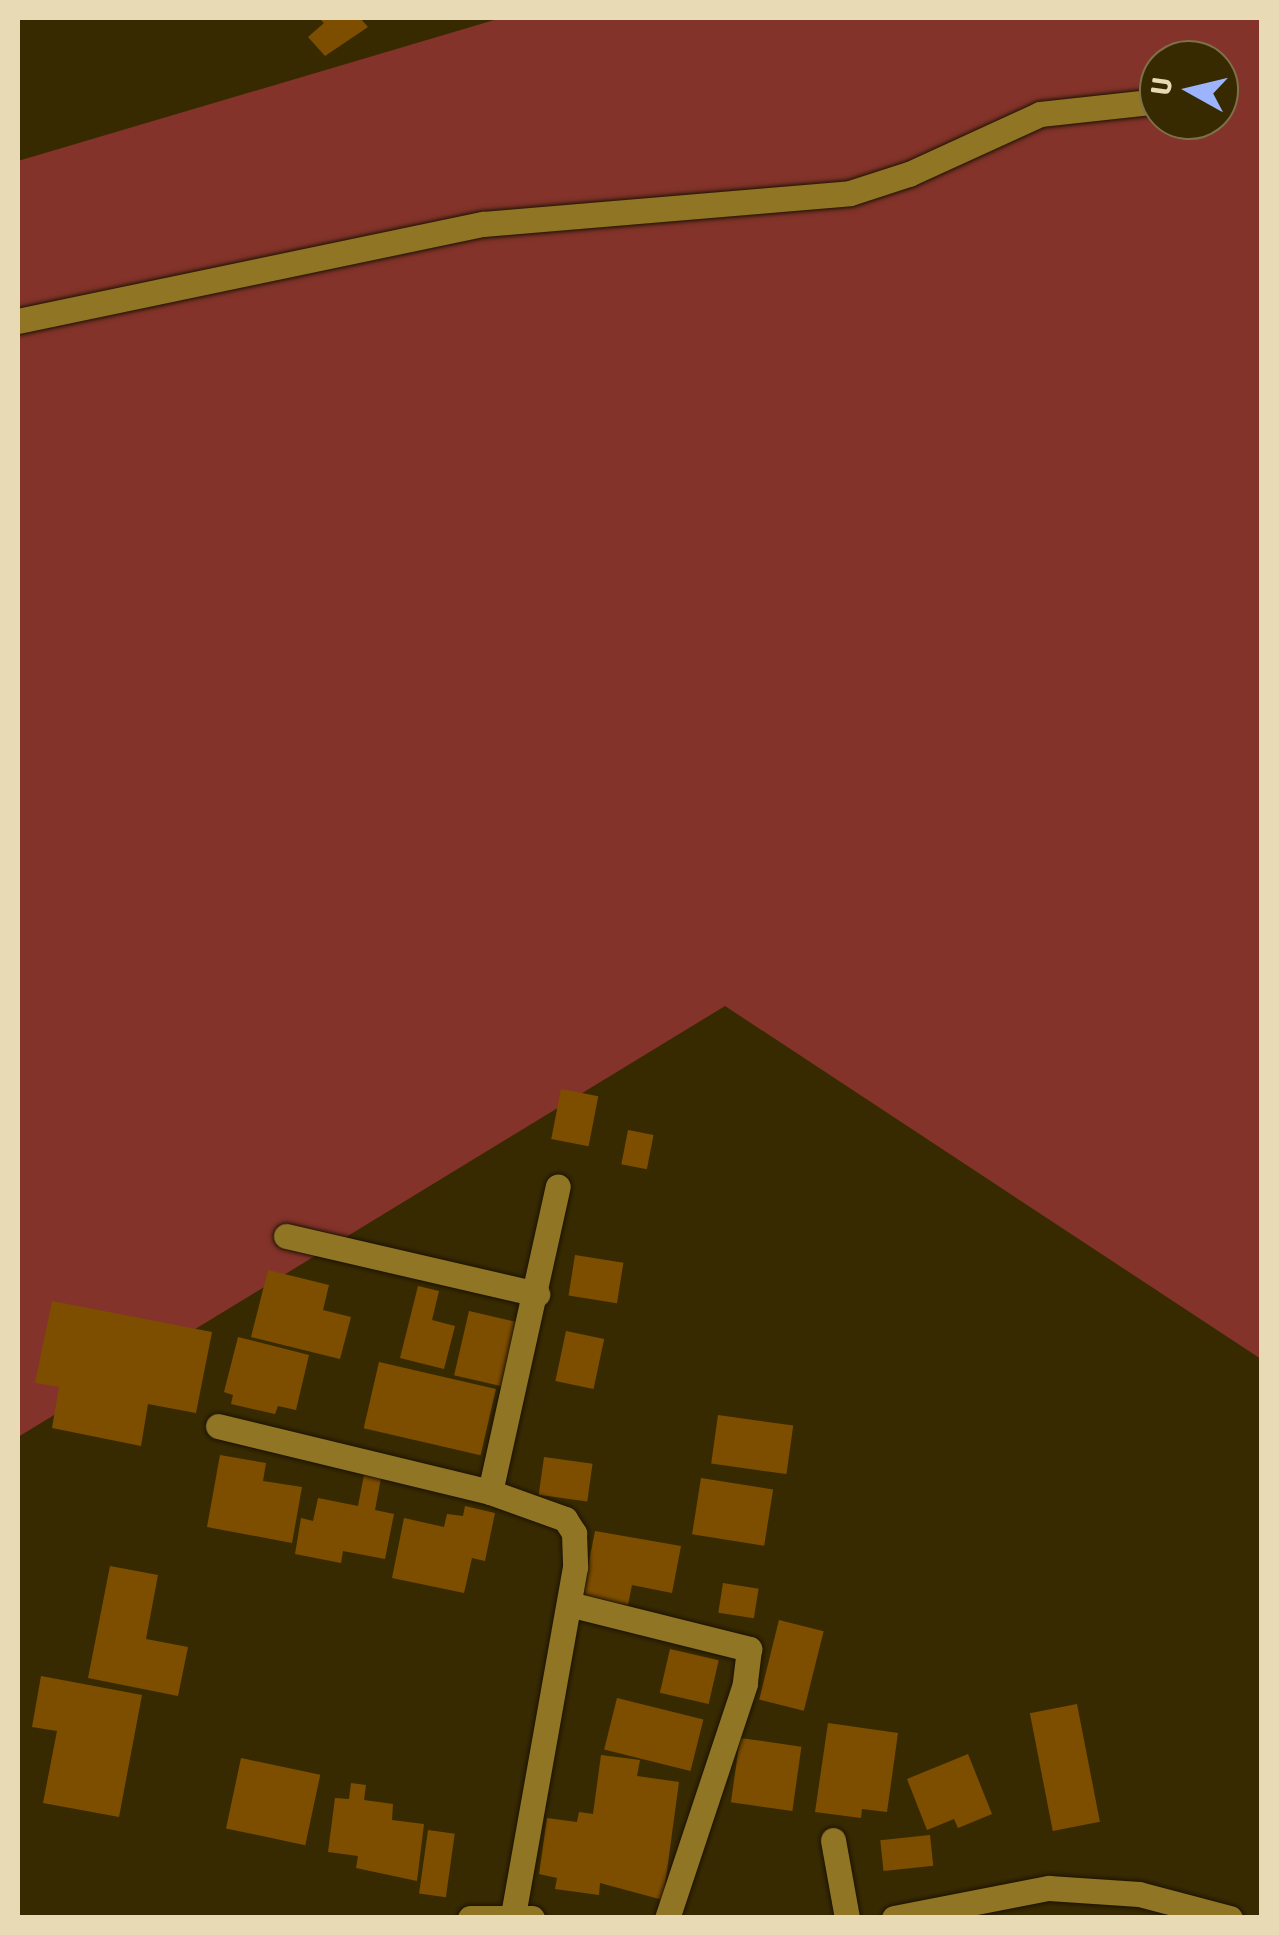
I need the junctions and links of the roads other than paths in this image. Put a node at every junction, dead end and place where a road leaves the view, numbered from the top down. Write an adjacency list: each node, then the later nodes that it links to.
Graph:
1 (1139, 102): 2 (street)
2 (18, 321)
3 (558, 1186): 5 (street)
4 (286, 1236): 5 (street)
5 (537, 1294): 7 (street)
6 (218, 1426): 7 (street)
7 (490, 1492): 8 (street)
8 (569, 1604): 10 (street); 12 (street)
9 (833, 1840): 13 (street)
10 (522, 1916): 11 (street)
11 (470, 1918)
12 (666, 1918)
13 (847, 1918)
14 (894, 1918): 15 (street)
15 (1230, 1918)

